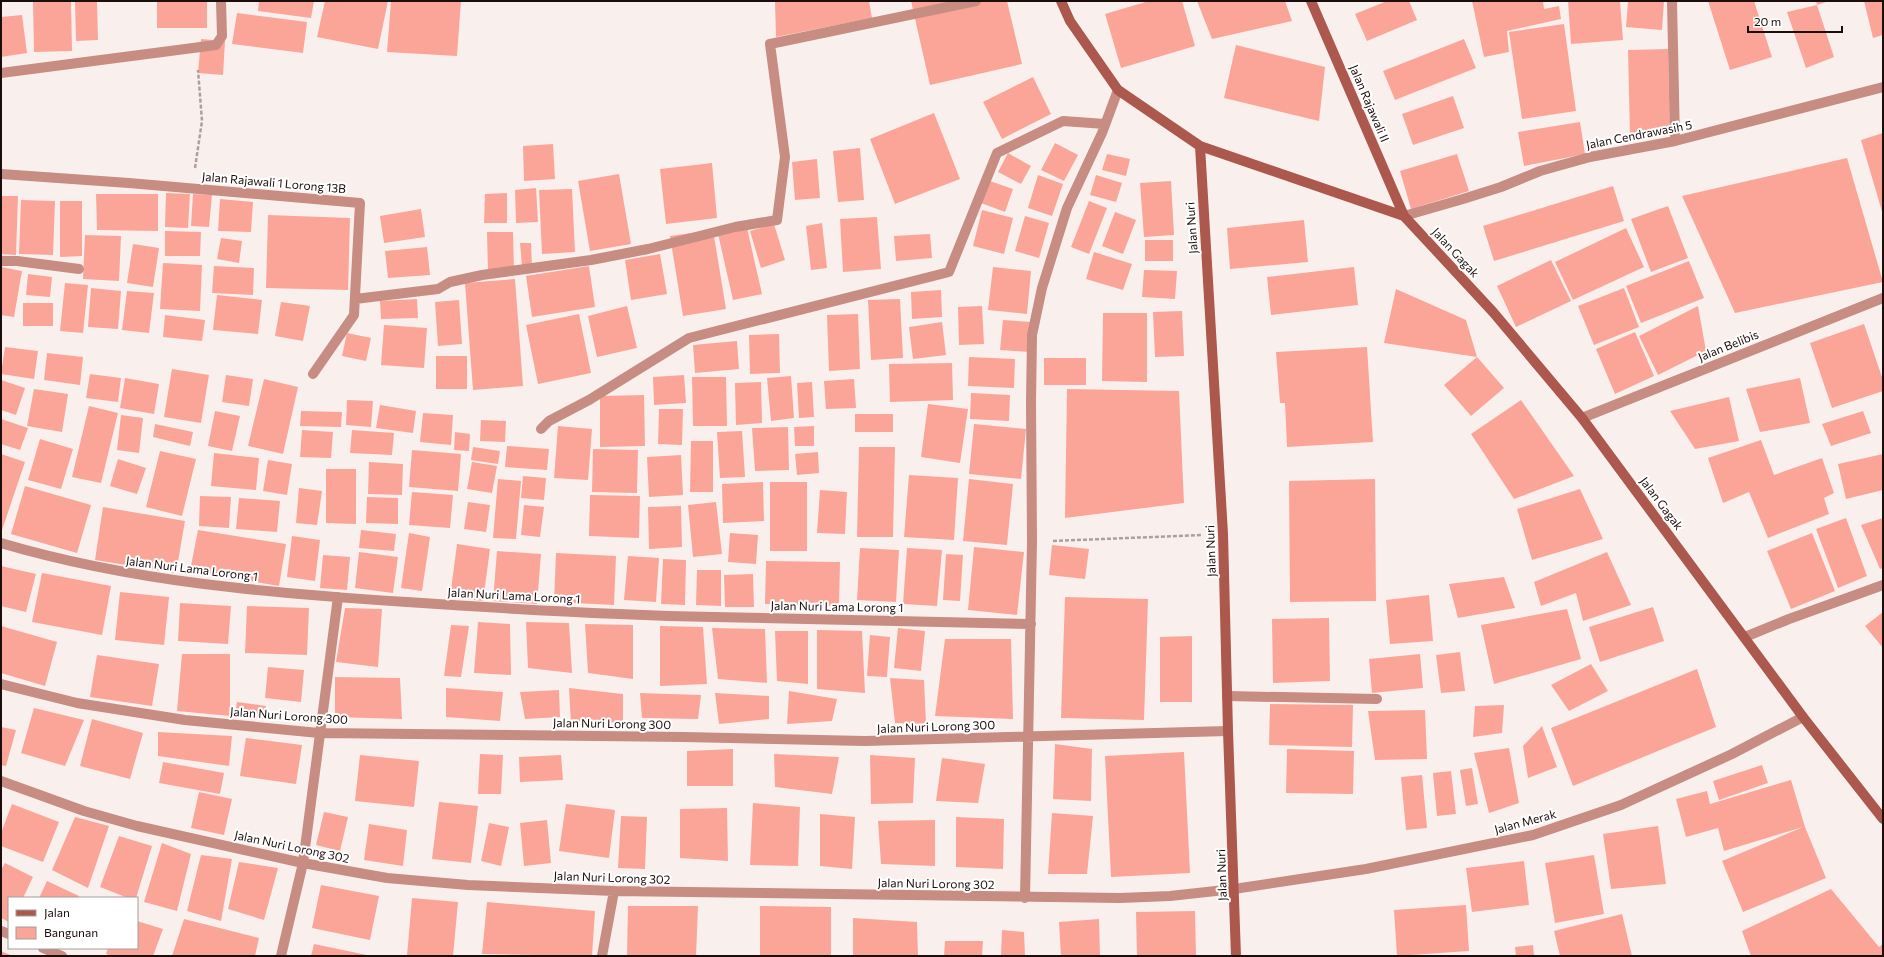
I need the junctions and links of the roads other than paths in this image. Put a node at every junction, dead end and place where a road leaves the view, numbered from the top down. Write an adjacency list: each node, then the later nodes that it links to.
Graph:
1 (221, 1): 6 (street)
2 (976, 1): 17 (street)
3 (1061, 1): 8 (main road)
4 (1311, 1): 13 (main road, Jalan Rajawali II)
5 (1672, 1): 10 (street)
6 (1, 73)
7 (1883, 87): 10 (street, Jalan Cendrawasih 5)
8 (1118, 90): 9 (street); 11 (main road)
9 (1104, 124): 20 (street); 24 (street)
10 (1675, 141): 13 (street, Jalan Cendrawasih 5)
11 (1200, 146): 13 (main road); 27 (main road, Jalan Nuri)
12 (1, 174): 17 (street, Jalan Rajawali 1 Lorong 13B)
13 (1404, 216): 19 (main road, Jalan Gagak)
14 (1, 261): 15 (street)
15 (79, 269)
16 (1883, 298): 19 (street, Jalan Belibis)
17 (355, 299): 18 (street, Jalan Rajawali 1 Lorong 13B)
18 (313, 374)
19 (1582, 418): 25 (main road, Jalan Gagak)
20 (541, 429)
21 (1, 543): 23 (street, Jalan Nuri Lama Lorong 1)
22 (1883, 585): 25 (street)
23 (338, 597): 24 (street, Jalan Nuri Lama Lorong 1); 31 (street)
24 (1031, 624): 32 (street)
25 (1745, 637): 29 (main road, Jalan Gagak)
26 (1, 684): 31 (street, Jalan Nuri Lorong 300)
27 (1227, 696): 28 (street); 30 (main road, Jalan Nuri)
28 (1377, 699)
29 (1803, 716): 34 (main road, Jalan Gagak); 36 (street, Jalan Merak)
30 (1228, 731): 32 (street, Jalan Nuri Lorong 300); 36 (main road, Jalan Nuri)
31 (319, 733): 32 (street, Jalan Nuri Lorong 300); 35 (street)
32 (1030, 737): 38 (street)
33 (1, 782): 35 (street, Jalan Nuri Lorong 302)
34 (1883, 819)
35 (303, 863): 37 (street, Jalan Nuri Lorong 302); 41 (street)
36 (1234, 889): 38 (street, Jalan Nuri Lorong 302); 43 (main road, Jalan Nuri)
37 (614, 891): 38 (street, Jalan Nuri Lorong 302); 42 (street)
38 (1025, 898)
39 (45, 949): 40 (street)
40 (62, 956)
41 (281, 956)
42 (602, 956)
43 (1236, 956)

